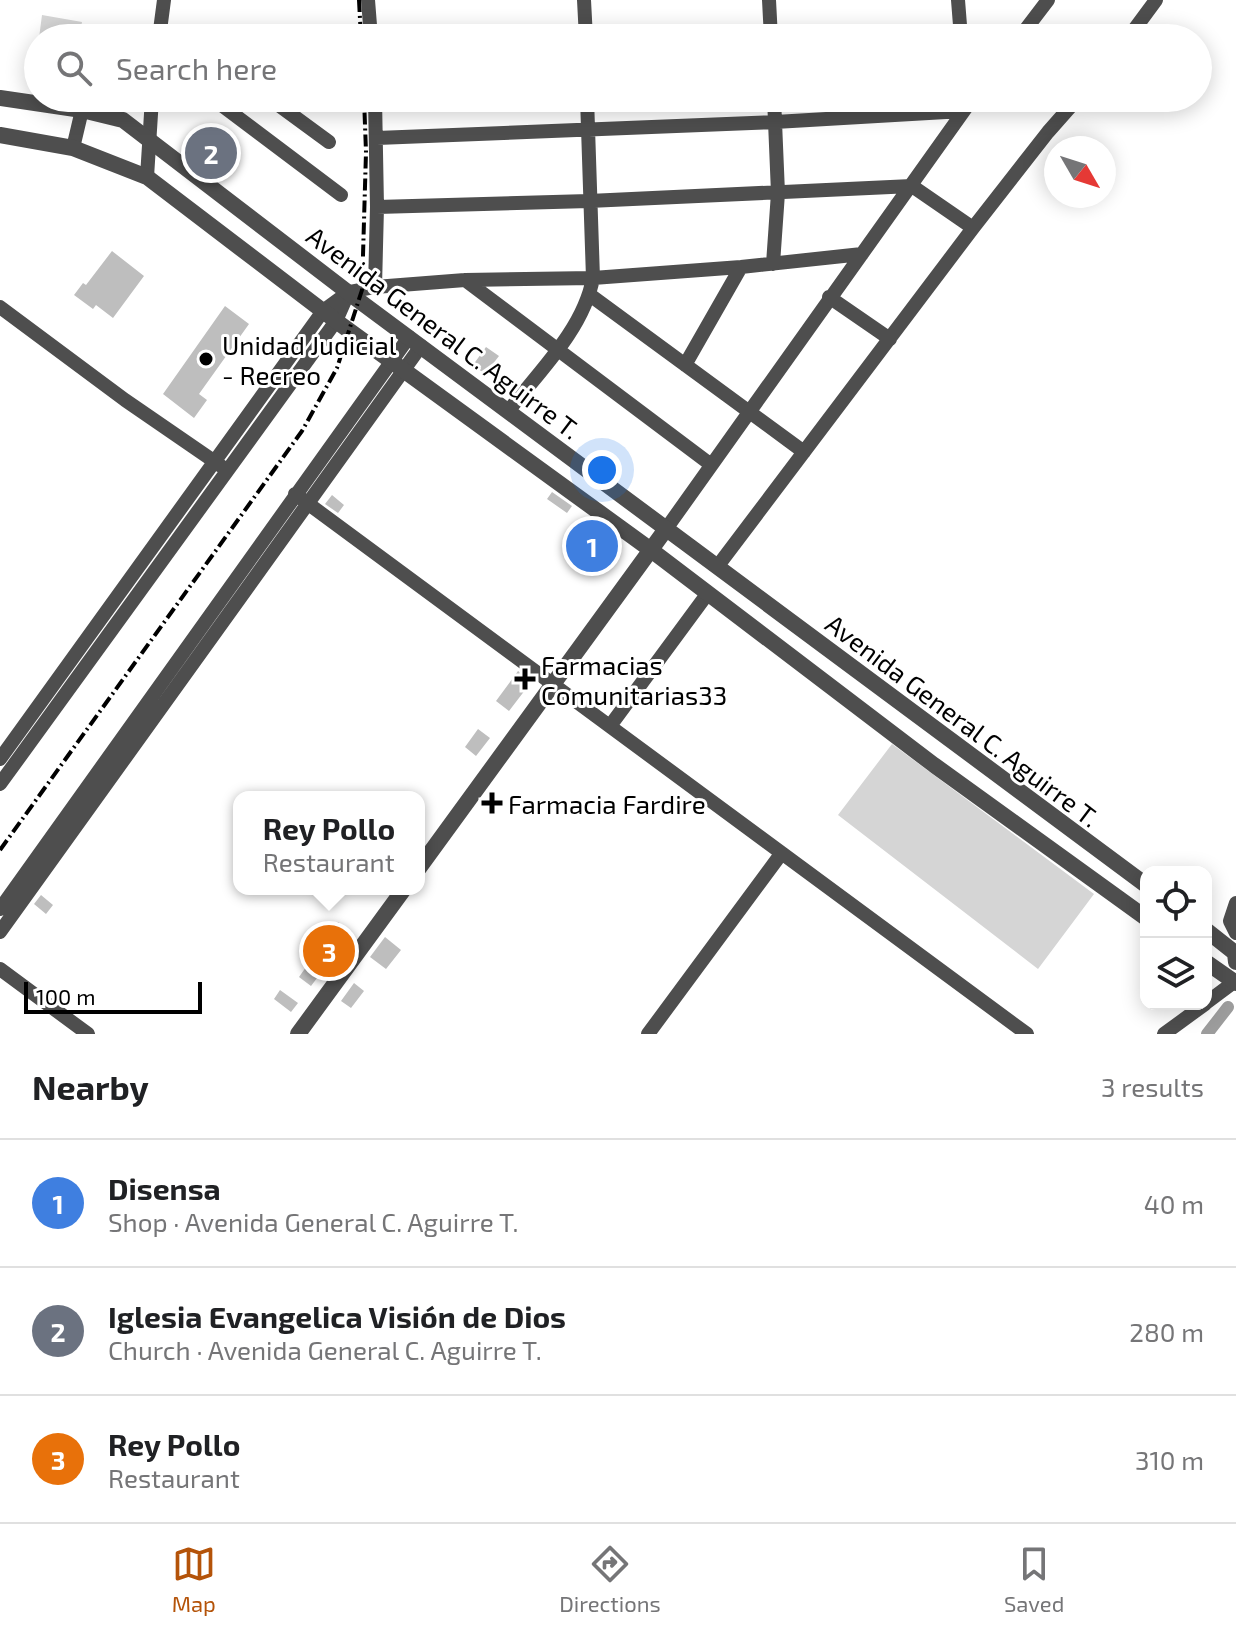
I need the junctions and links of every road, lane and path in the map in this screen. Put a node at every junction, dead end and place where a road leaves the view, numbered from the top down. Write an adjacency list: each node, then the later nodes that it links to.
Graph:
1 (164, 0): 8 (street)
2 (368, 0): 9 (street)
3 (584, 0): 10 (street)
4 (769, 0): 11 (street)
5 (958, 0): 12 (street)
6 (1048, 0): 13 (street)
7 (1156, 0): 14 (street)
8 (161, 24)
9 (370, 24)
10 (585, 24)
11 (770, 24)
12 (960, 24)
13 (1030, 24)
14 (1138, 24)
15 (0, 98): 16 (street, Avenida General C. Aguirre T.)
16 (24, 102)
17 (82, 112): 34 (street)
18 (90, 112): 32 (street, Avenida General C. Aguirre T.)
19 (151, 112): 32 (street)
20 (231, 112): 38 (street)
21 (288, 112): 33 (street)
22 (376, 112): 31 (street)
23 (587, 112): 29 (street)
24 (775, 112): 28 (street)
25 (879, 112): 28 (street)
26 (958, 112): 36 (street)
27 (1066, 112): 41 (street)
28 (775, 122): 29 (street); 37 (street)
29 (588, 128): 31 (street); 39 (street)
30 (0, 135): 34 (street, Avenida General C. Aguirre T.)
31 (377, 138): 40 (street)
32 (149, 142): 35 (street); 48 (street, Avenida General C. Aguirre T.)
33 (329, 142)
34 (73, 148): 35 (street, Avenida General C. Aguirre T.)
35 (147, 177): 52 (street, Avenida General C. Aguirre T.)
36 (912, 186): 37 (street); 41 (street); 42 (street)
37 (778, 193): 39 (street); 43 (street)
38 (341, 195)
39 (589, 201): 40 (street); 45 (street)
40 (377, 207): 47 (street)
41 (973, 228): 53 (street)
42 (862, 254): 43 (street); 50 (street)
43 (773, 264): 44 (street)
44 (741, 267): 45 (street); 56 (street)
45 (593, 278): 46 (street); 49 (street)
46 (465, 280): 47 (street); 55 (street)
47 (375, 287): 48 (street)
48 (349, 292): 52 (street); 54 (street, Avenida General C. Aguirre T.)
49 (590, 295): 55 (street); 56 (street)
50 (829, 297): 53 (street); 59 (street)
51 (0, 307): 61 (street)
52 (330, 316): 57 (street, Avenida General C. Aguirre T.); 61 (street); 63 (street)
53 (890, 339): 60 (street)
54 (415, 342): 57 (street); 58 (street, Avenida General C. Aguirre T.)
55 (556, 350): 58 (street); 62 (street)
56 (685, 365): 59 (street)
57 (398, 366): 64 (street); 65 (street); 67 (street, Avenida General C. Aguirre T.)
58 (509, 410): 66 (street, Avenida General C. Aguirre T.)
59 (750, 410): 60 (street); 62 (street)
60 (804, 452): 68 (street)
61 (214, 462): 63 (street); 70 (street)
62 (710, 464): 66 (street)
63 (228, 471): 70 (street)
64 (295, 494): 65 (street); 82 (street)
65 (308, 504): 71 (street); 84 (street)
66 (666, 529): 67 (street); 68 (street, Avenida General C. Aguirre T.)
67 (651, 550): 69 (street, Avenida General C. Aguirre T.); 71 (street)
68 (717, 567): 73 (street, Avenida General C. Aguirre T.)
69 (708, 593): 72 (street); 75 (street, Avenida General C. Aguirre T.)
70 (128, 595): 74 (street); 76 (street)
71 (553, 684): 72 (street); 78 (street)
72 (610, 726): 77 (street)
73 (951, 740): 75 (street); 79 (street, Avenida General C. Aguirre T.)
74 (0, 759)
75 (934, 765): 83 (street, Avenida General C. Aguirre T.)
76 (0, 784)
77 (781, 854): 95 (street); 96 (street)
78 (425, 860)
79 (1140, 881)
80 (400, 895): 94 (street)
81 (1236, 903): 85 (street)
82 (0, 909)
83 (1140, 914)
84 (0, 932)
85 (1236, 933)
86 (1212, 935): 87 (street)
87 (1236, 953): 90 (street)
88 (1212, 964): 90 (street)
89 (0, 969): 93 (street)
90 (1236, 973): 91 (street)
91 (1212, 998)
92 (1198, 1010): 97 (street)
93 (88, 1034)
94 (298, 1034)
95 (648, 1034)
96 (1027, 1034)
97 (1164, 1034)

